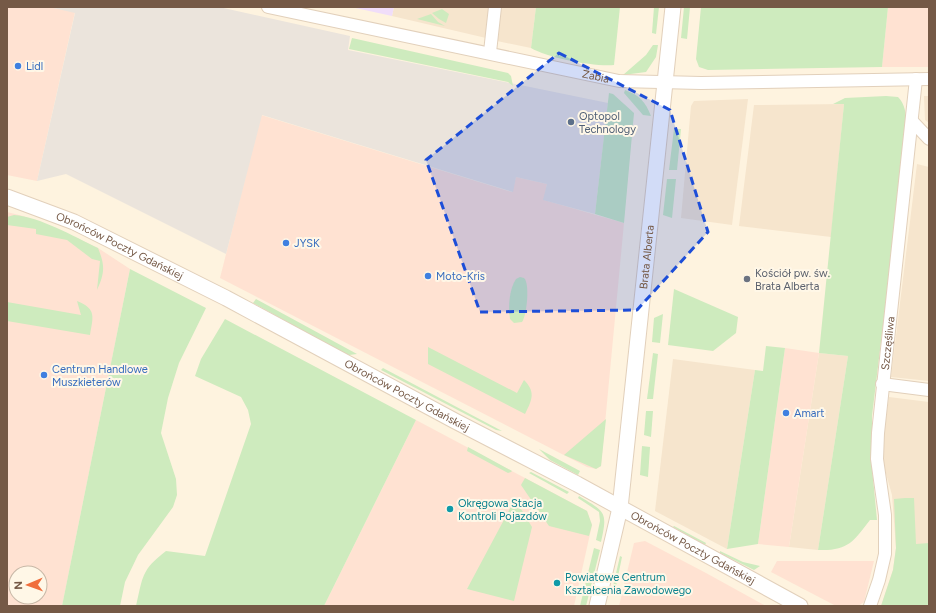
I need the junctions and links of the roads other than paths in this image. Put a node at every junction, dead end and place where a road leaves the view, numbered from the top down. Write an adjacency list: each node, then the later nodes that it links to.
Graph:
1 (268, 7): 4 (street, Żabia)
2 (496, 7): 4 (street)
3 (673, 7): 7 (street, Brata Alberta)
4 (490, 52): 7 (street, Żabia)
5 (916, 79): 6 (street, Żabia); 7 (street, Żabia); 8 (street, Szczęśliwa)
6 (929, 79)
7 (666, 83): 13 (street, Brata Alberta)
8 (912, 121): 9 (street); 11 (street, Szczęśliwa)
9 (929, 139)
10 (7, 197): 13 (street, Obrońców Poczty Gdańskiej)
11 (882, 384): 12 (street); 16 (street, Szczęśliwa)
12 (929, 390)
13 (620, 508): 14 (street, Brata Alberta); 15 (street, Obrońców Poczty Gdańskiej)
14 (597, 606)
15 (800, 606)
16 (870, 606)

